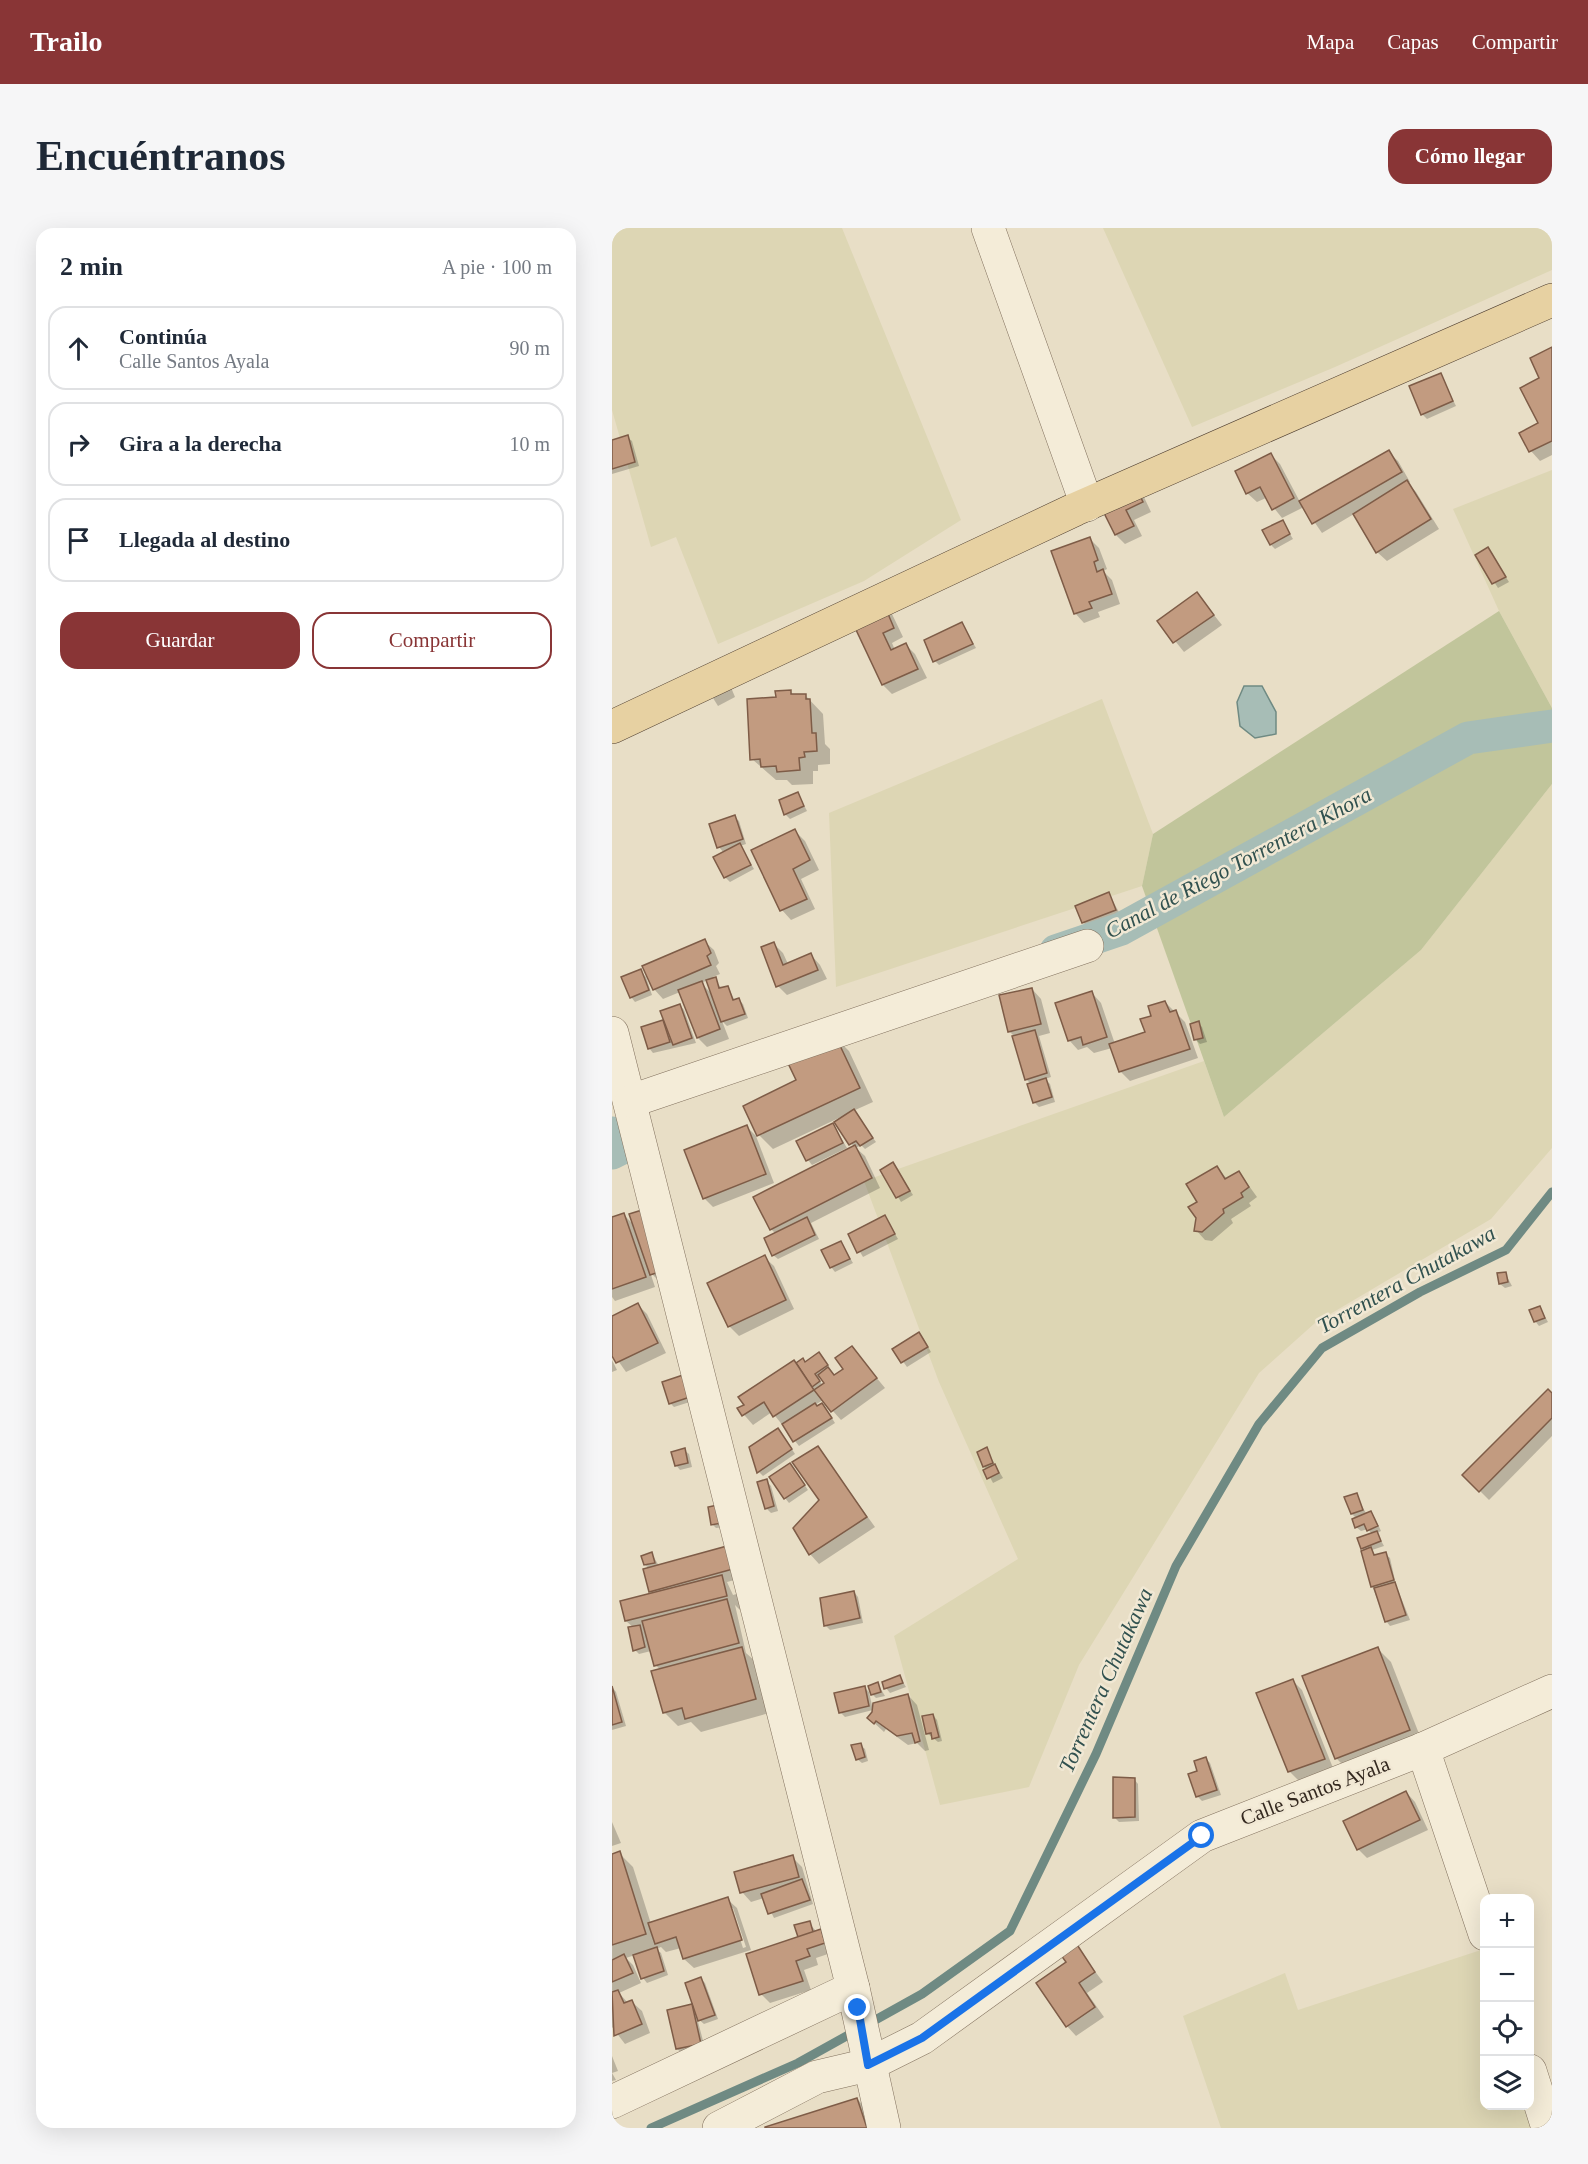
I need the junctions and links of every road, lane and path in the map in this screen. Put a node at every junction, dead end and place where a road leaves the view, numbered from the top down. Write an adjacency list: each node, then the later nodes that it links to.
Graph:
1 (988, 228): 3 (street)
2 (1552, 300): 3 (main road)
3 (1087, 505): 4 (main road)
4 (612, 727)
5 (1087, 946): 7 (street)
6 (612, 1033): 7 (street)
7 (631, 1101): 11 (street)
8 (1552, 1691): 9 (street, Calle Santos Ayala)
9 (1424, 1749): 10 (street); 11 (street, Calle Santos Ayala)
10 (1480, 1919)
11 (861, 2025): 13 (street); 14 (street, Calle Santos Ayala); 15 (street)
12 (1534, 2084): 16 (street)
13 (612, 2102)
14 (719, 2128)
15 (884, 2128)
16 (1548, 2128)

